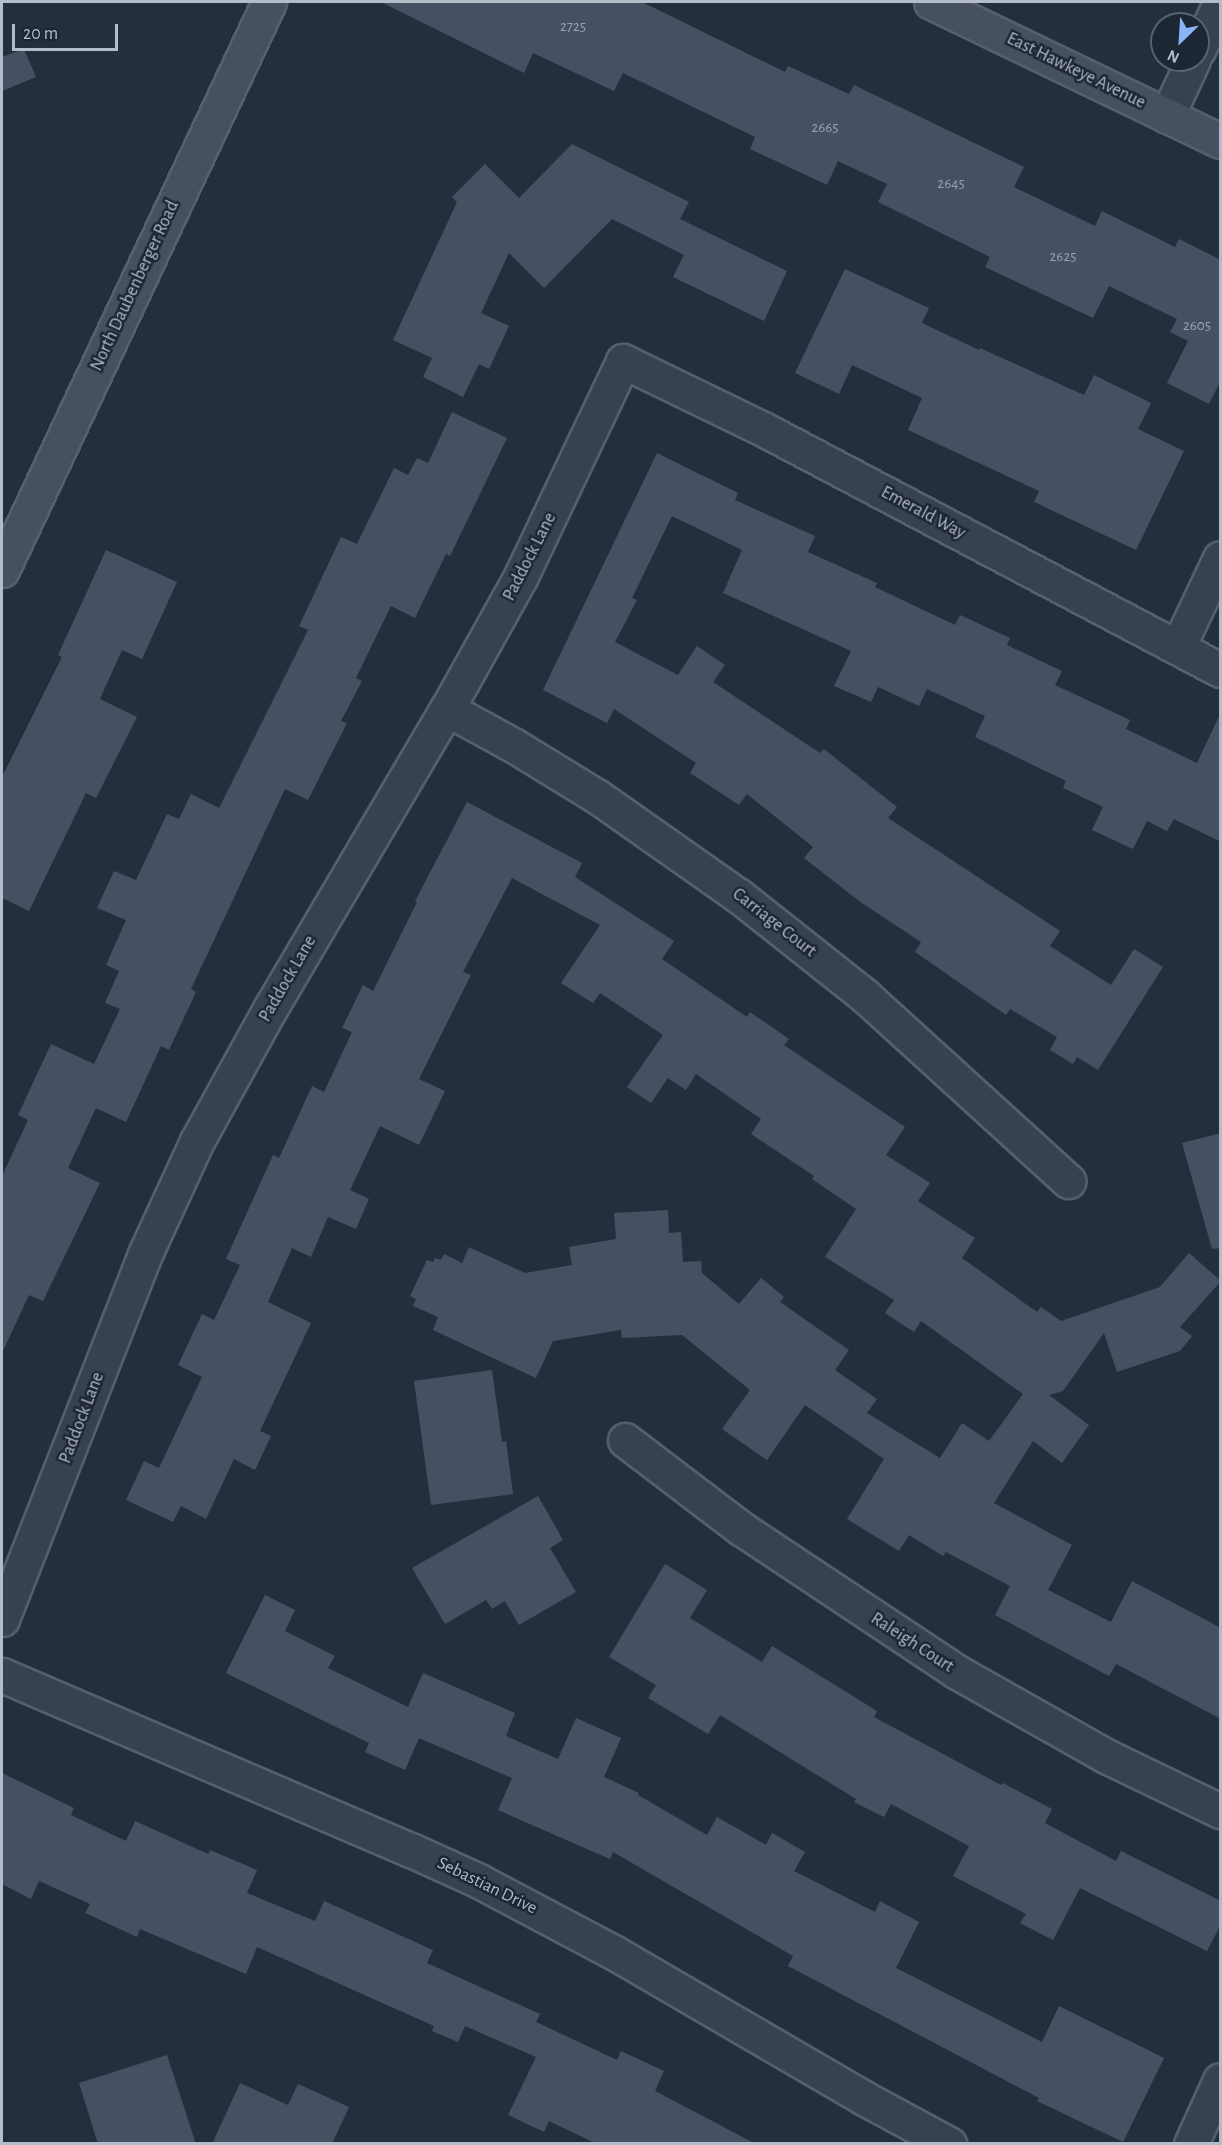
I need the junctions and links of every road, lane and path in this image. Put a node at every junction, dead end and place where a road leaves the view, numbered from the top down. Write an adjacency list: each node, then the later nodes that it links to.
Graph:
1 (269, 2): 10 (street, North Daubenberger Road)
2 (931, 2): 6 (street, East Hawkeye Avenue)
3 (1221, 3): 4 (street)
4 (1210, 25)
5 (1187, 72): 6 (street)
6 (1167, 116): 7 (street, East Hawkeye Avenue)
7 (1221, 141)
8 (623, 361): 11 (street, Emerald Way); 13 (street, Paddock Lane)
9 (1221, 558): 11 (street)
10 (2, 570)
11 (1178, 647): 12 (street, Emerald Way)
12 (1221, 670)
13 (447, 709): 14 (street, Carriage Court); 16 (street, Paddock Lane)
14 (1068, 1181)
15 (625, 1440): 18 (street, Raleigh Court)
16 (2, 1619)
17 (2, 1675): 20 (street, Sebastian Drive)
18 (1221, 1811)
19 (1221, 2080): 21 (street)
20 (949, 2144)
21 (1191, 2144)

